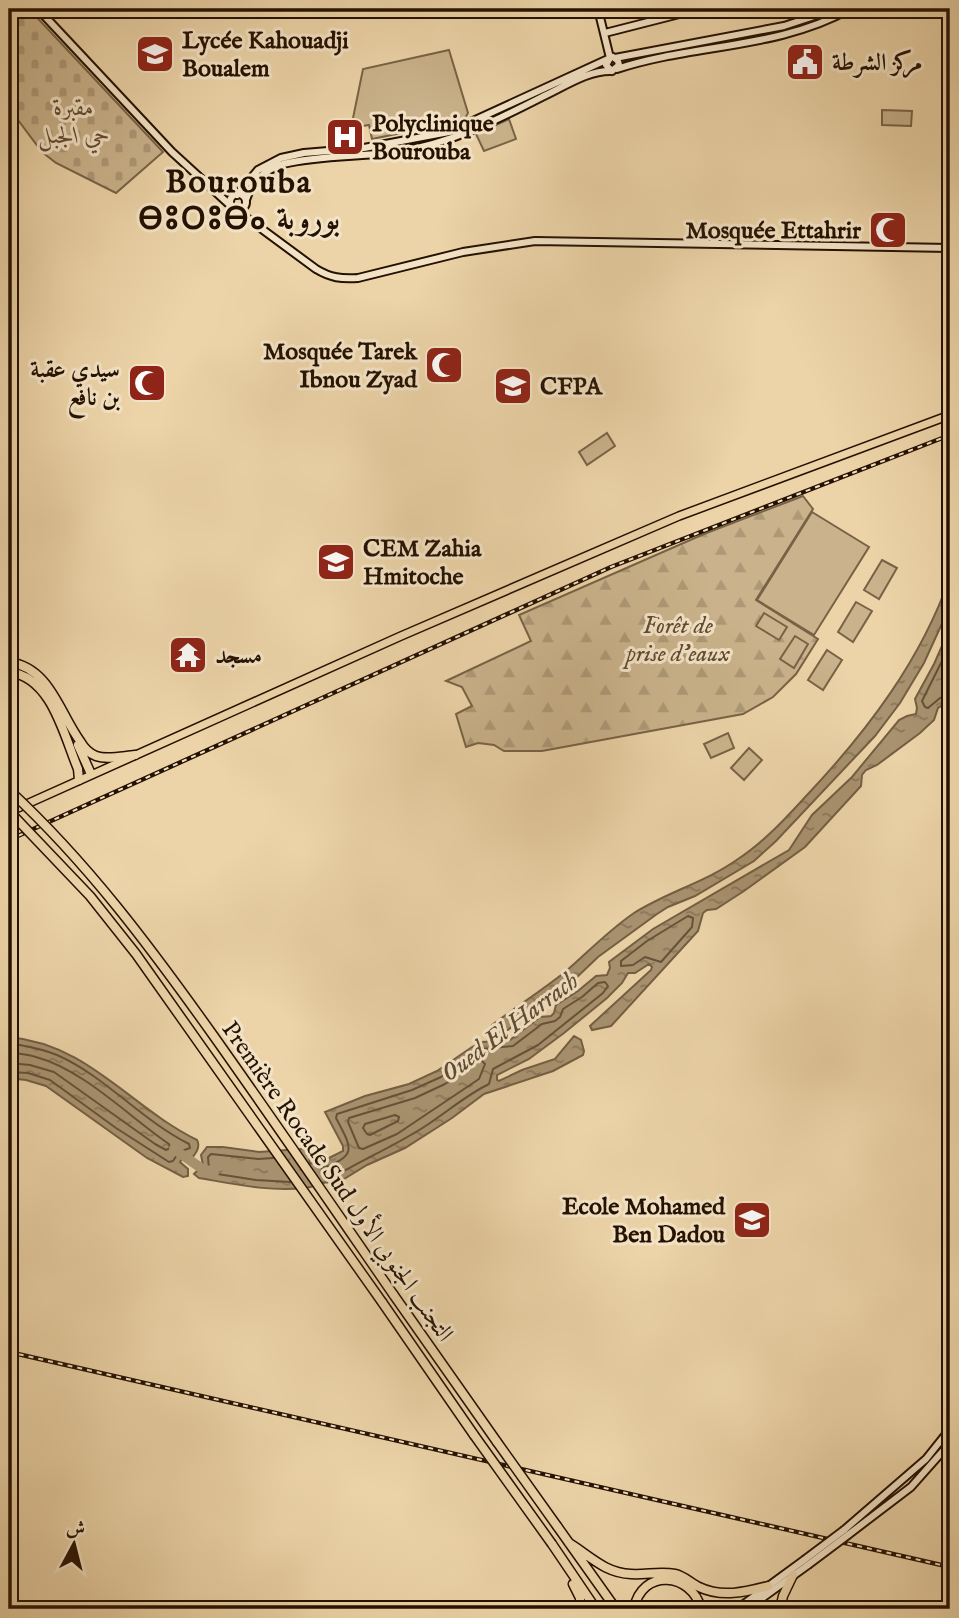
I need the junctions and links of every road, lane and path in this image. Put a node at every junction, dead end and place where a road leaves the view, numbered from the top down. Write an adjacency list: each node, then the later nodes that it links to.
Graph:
1 (38, 9): 9 (street)
2 (598, 9): 6 (street)
3 (699, 9): 6 (street)
4 (836, 9): 7 (street)
5 (849, 9): 8 (street)
6 (605, 33): 7 (street)
7 (611, 58): 8 (street); 8 (street); 10 (street)
8 (614, 70): 11 (street)
9 (220, 196): 10 (street); 12 (street)
10 (235, 196): 11 (street); 12 (street)
11 (246, 202): 12 (street); 13 (street)
12 (234, 208): 13 (street)
13 (249, 219): 14 (street)
14 (950, 248)
15 (950, 415): 19 (main road)
16 (9, 662): 18 (highway)
17 (9, 672): 21 (highway)
18 (68, 725): 19 (highway); 20 (highway)
19 (135, 755): 20 (main road)
20 (91, 774): 21 (main road)
21 (79, 780): 23 (main road)
22 (9, 790): 27 (highway, Première Rocade Sud التجنب الجنوبي الأول, bridge)
23 (9, 811): 28 (highway, Première Rocade Sud التجنب الجنوبي الأول, bridge)
24 (950, 1429): 26 (street)
25 (950, 1443): 26 (street)
26 (846, 1532): 29 (street, bridge)
27 (569, 1543): 31 (highway); 34 (highway, Première Rocade Sud التجنب الجنوبي الأول)
28 (552, 1545): 32 (highway); 33 (highway, Première Rocade Sud التجنب الجنوبي الأول)
29 (806, 1562): 30 (street); 31 (street)
30 (793, 1575): 38 (street); 39 (highway)
31 (768, 1586): 37 (street)
32 (580, 1609)
33 (596, 1609)
34 (616, 1609)
35 (634, 1609): 36 (highway)
36 (701, 1609)
37 (737, 1609)
38 (747, 1609)
39 (780, 1609)

